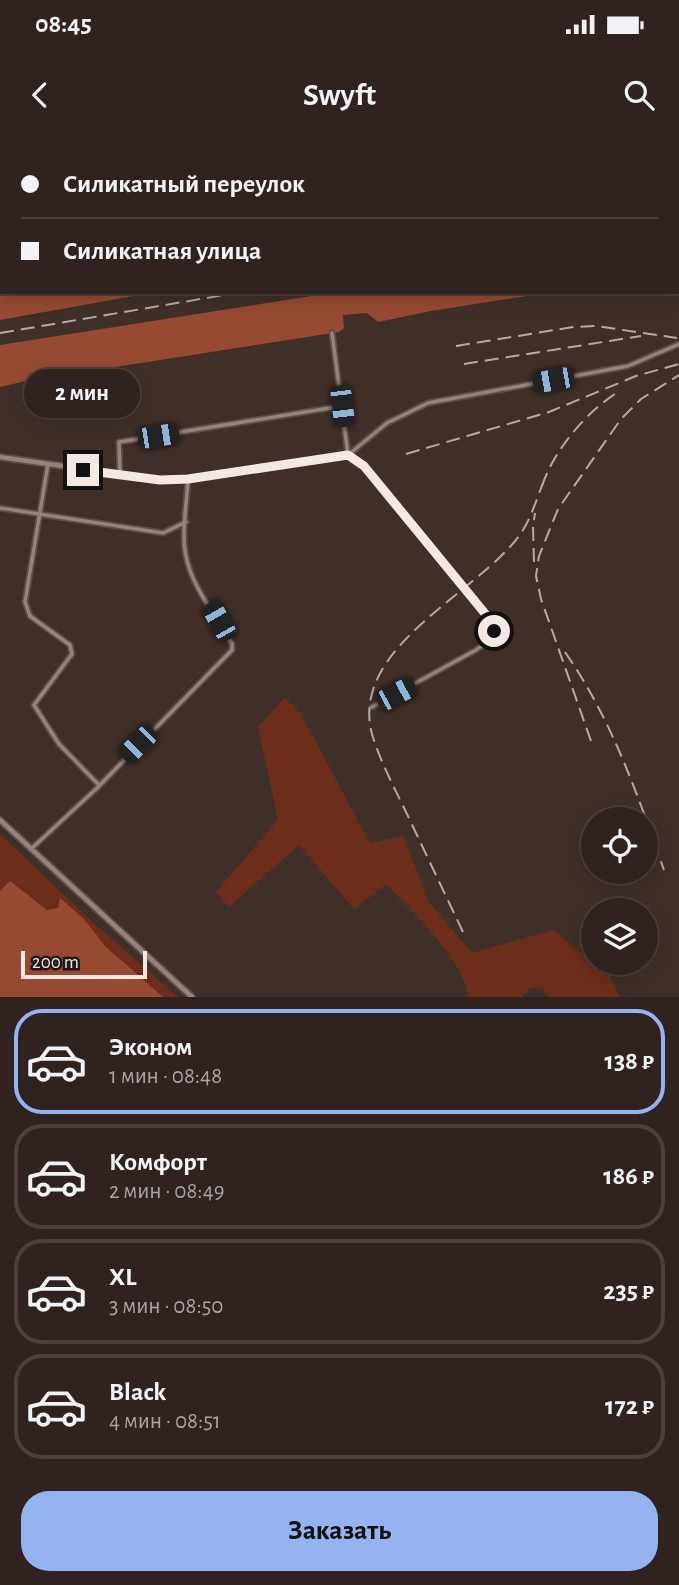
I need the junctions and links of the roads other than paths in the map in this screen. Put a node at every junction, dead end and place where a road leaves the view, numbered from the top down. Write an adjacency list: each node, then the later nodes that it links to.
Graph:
1 (332, 333): 3 (street)
2 (679, 344): 4 (street)
3 (342, 406): 4 (street); 7 (street)
4 (348, 455): 8 (street); 12 (street)
5 (0, 457): 6 (street)
6 (48, 464): 7 (street); 10 (street)
7 (120, 476): 8 (street)
8 (188, 479): 11 (street)
9 (0, 508): 10 (street)
10 (40, 515): 11 (street); 13 (street)
11 (186, 522): 13 (street)
12 (372, 707)
13 (99, 785): 15 (street)
14 (0, 820): 15 (street)
15 (31, 849): 16 (street)
16 (192, 997)

